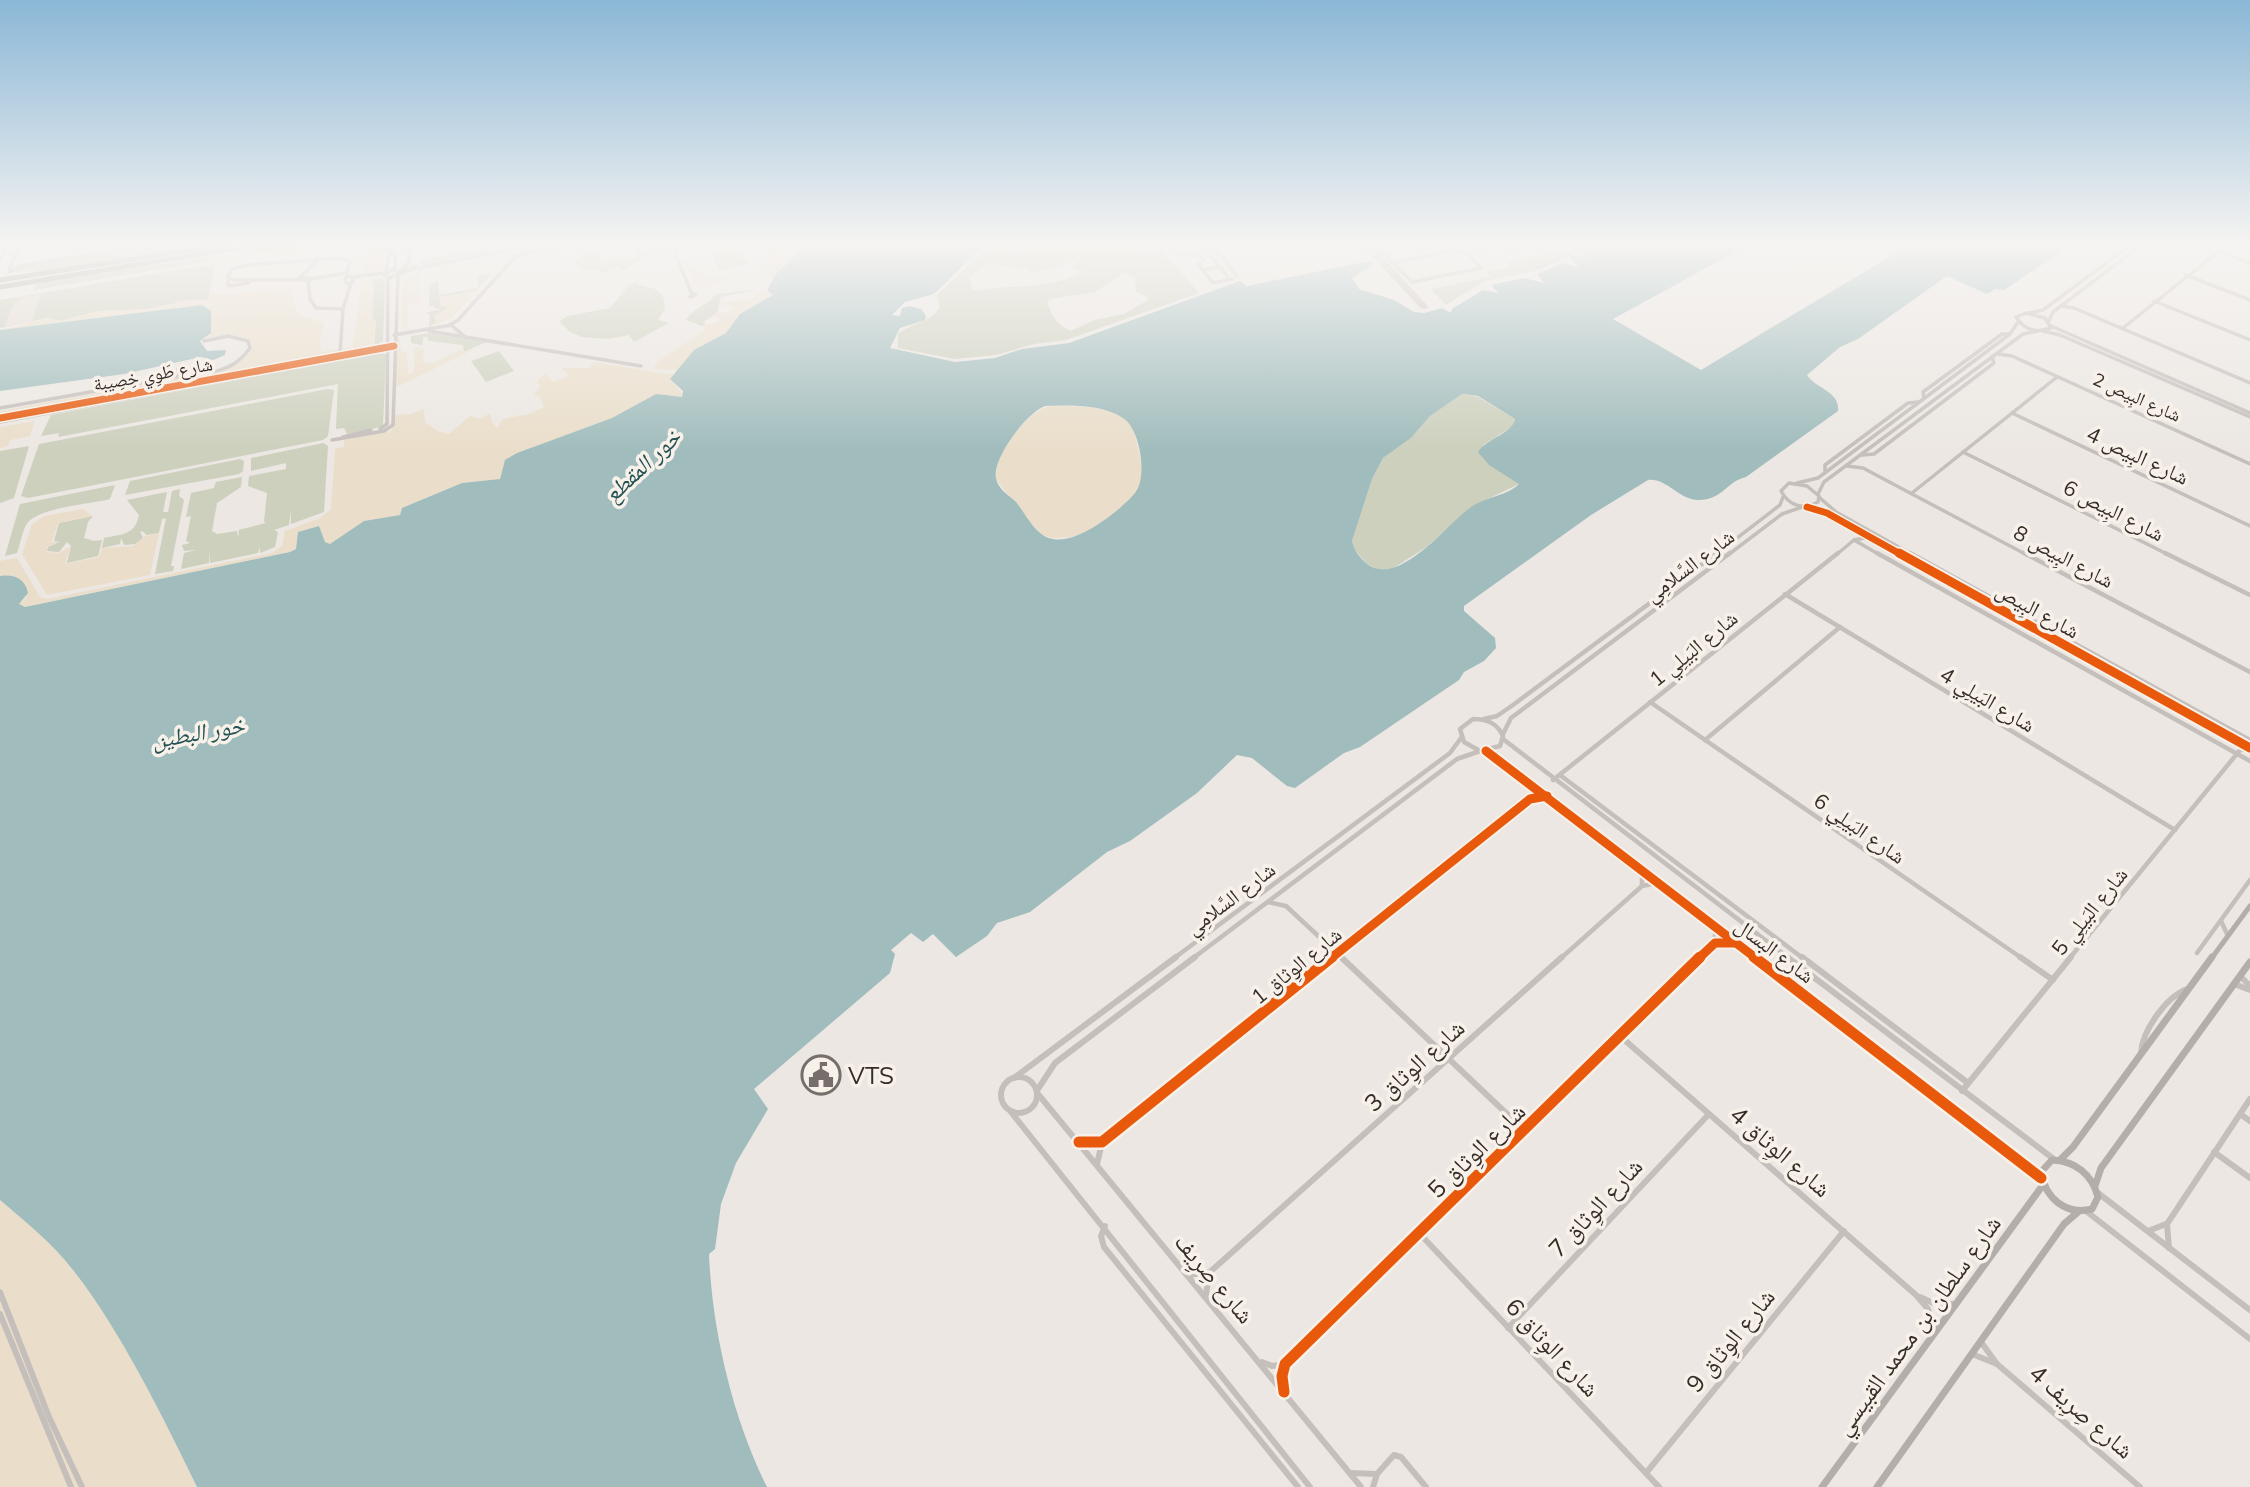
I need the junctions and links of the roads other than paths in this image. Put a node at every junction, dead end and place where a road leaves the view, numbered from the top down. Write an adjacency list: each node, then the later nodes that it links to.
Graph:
1 (343, 313): 31 (street)
2 (387, 313): 26 (street)
3 (396, 313): 20 (street)
4 (464, 313): 12 (street)
5 (2027, 313): 13 (street)
6 (2029, 313): 14 (street)
7 (2052, 313): 14 (street)
8 (2083, 313): 16 (street)
9 (2088, 313): 16 (street)
10 (2139, 313): 16 (street)
11 (2185, 313): 24 (street)
12 (458, 320): 15 (street); 17 (street)
13 (2018, 322): 19 (street); 55 (street)
14 (2050, 323): 19 (street); 43 (street)
15 (447, 326): 17 (street); 18 (street)
16 (2121, 328): 39 (street)
17 (457, 329): 22 (street); 23 (street)
18 (439, 331): 21 (street); 22 (street)
19 (2040, 331): 28 (street); 46 (street)
20 (394, 335): 21 (street); 27 (street)
21 (408, 335): 27 (street, شارع طَوِي خِصِيبة)
22 (449, 335): 23 (street)
23 (467, 338): 34 (street)
24 (2250, 340)
25 (204, 341): 35 (street)
26 (388, 341): 29 (street); 30 (street)
27 (394, 346): 29 (street, شارع طَوِي خِصِيبة); 48 (street)
28 (2005, 347): 32 (street); 33 (street, شارع البِيص 2)
29 (388, 350): 30 (street, شارع طَوِي خِصِيبة); 48 (street)
30 (375, 351): 31 (street, شارع طَوِي خِصِيبة); 41 (street, شارع طَوِي خِصِيبة)
31 (340, 355): 40 (street, شارع طَوِي خِصِيبة)
32 (1994, 355): 33 (street, شارع البِيص 2); 51 (street)
33 (2012, 356): 37 (street, شارع البِيص 2)
34 (641, 366)
35 (197, 373): 36 (street); 38 (street)
36 (187, 375): 38 (street); 40 (street); 41 (street)
37 (2057, 376): 45 (street); 52 (street, شارع البِيص 2)
38 (176, 377): 44 (street)
39 (2248, 381)
40 (192, 383): 41 (street, شارع طَوِي خِصِيبة)
41 (186, 386): 47 (street, شارع طَوِي خِصِيبة)
42 (2223, 397): 43 (street)
43 (2227, 403): 46 (street)
44 (0, 408)
45 (2012, 413): 50 (street); 60 (street, شارع البِيص 4)
46 (2250, 415)
47 (0, 420)
48 (388, 427): 49 (street)
49 (332, 440)
50 (1963, 452): 56 (street); 65 (street, شارع البِيص 6)
51 (1857, 459): 53 (street); 54 (street, شارع البِيص 8)
52 (2250, 464)
53 (1847, 466): 54 (street, شارع البِيص 8); 57 (street)
54 (1863, 468): 56 (street, شارع البِيص 8)
55 (1797, 483): 57 (street, شارع البِيص); 58 (street, شارع السَّلامِي)
56 (1912, 494): 67 (street, شارع البِيص 8)
57 (1819, 496): 59 (street, شارع السَّلامِي); 74 (street, شارع البِيص)
58 (1783, 497): 59 (street, شارع البِيص); 69 (street, شارع السَّلامِي)
59 (1805, 507): 61 (street, شارع البِيص); 70 (street, شارع السَّلامِي)
60 (2250, 526)
61 (1854, 528): 62 (street, شارع البِيص); 63 (street)
62 (1872, 538): 63 (street); 72 (street, شارع البِيص)
63 (1854, 540): 64 (street, شارع البَيلِي 1); 77 (street)
64 (1785, 594): 66 (street, شارع البَيلِي 4); 68 (street, شارع البَيلِي 1)
65 (2250, 595)
66 (1840, 627): 73 (street); 86 (street, شارع البَيلِي 4)
67 (2250, 672)
68 (1650, 702): 73 (street, شارع البَيلِي 6); 81 (street, شارع البَيلِي 1)
69 (1483, 719): 70 (street); 71 (street)
70 (1503, 736): 76 (street); 82 (street, شارع البسال)
71 (1461, 737): 76 (street); 79 (street, شارع السَّلامِي)
72 (2234, 739): 75 (street, شارع البِيص); 77 (street)
73 (1706, 740): 105 (street, شارع البَيلِي 6)
74 (2250, 740)
75 (2250, 748): 77 (street)
76 (1483, 751): 83 (street, شارع البسال); 91 (street, شارع السَّلامِي)
77 (2239, 752): 80 (street); 86 (street, شارع البَيلِي 5)
78 (1432, 759): 79 (street)
79 (1441, 760): 110 (street, شارع السَّلامِي)
80 (2250, 761)
81 (1560, 775): 82 (street, شارع البَيلِي 1); 113 (street)
82 (1553, 780): 115 (street, شارع البسال)
83 (1532, 784): 84 (street, شارع البسال); 85 (street)
84 (1547, 796): 85 (street, شارع الوِثاق 1); 87 (street, شارع البسال)
85 (1530, 799): 102 (street, شارع الوِثاق 1)
86 (2175, 830): 105 (street, شارع البَيلِي 5)
87 (1642, 870): 89 (street, شارع البسال); 90 (street)
88 (2250, 880): 95 (street)
89 (1659, 883): 90 (street); 96 (street, شارع البسال)
90 (1642, 886): 111 (street, شارع الوِثاق 3)
91 (1283, 890): 92 (street, شارع السَّلامِي); 93 (street)
92 (1267, 902): 93 (street); 114 (street, شارع السَّلامِي)
93 (1286, 906): 102 (street)
94 (2250, 906): 98 (main road)
95 (2220, 920): 97 (street); 98 (street)
96 (1715, 927): 99 (street); 100 (street, شارع البسال)
97 (2215, 928): 98 (street); 101 (street)
98 (2226, 933): 125 (main road)
99 (1715, 943): 100 (street); 108 (street, شارع الوِثاق 5)
100 (1735, 943): 128 (street, شارع البسال)
101 (2197, 953)
102 (1336, 954): 111 (street); 123 (street, شارع الوِثاق 1)
103 (2250, 962): 104 (main road)
104 (2240, 976): 106 (main road); 107 (street)
105 (2053, 980): 113 (street, شارع البَيلِي 5)
106 (2234, 984): 107 (street); 129 (main road)
107 (2250, 988)
108 (1620, 1036): 118 (street, شارع الوِثاق 4); 121 (street, شارع الوِثاق 5)
109 (1051, 1043): 110 (street)
110 (1053, 1050): 112 (street, شارع السَّلامِي)
111 (1450, 1060): 121 (street); 137 (street, شارع الوِثاق 3)
112 (1014, 1078): 114 (street); 117 (street)
113 (1968, 1083): 115 (street, شارع البَيلِي 5)
114 (1038, 1091): 117 (street); 122 (street, شارع صِرِيف)
115 (1962, 1091): 125 (street, شارع البسال)
116 (2250, 1099): 119 (street)
117 (1011, 1112): 132 (street)
118 (1709, 1114): 133 (street, شارع الوِثاق 4); 145 (street, شارع الوِثاق 7)
119 (2240, 1114): 120 (street); 124 (street)
120 (2250, 1121)
121 (1524, 1130): 135 (street, شارع الوِثاق 5)
122 (1079, 1142): 123 (street); 126 (street, شارع صِرِيف)
123 (1102, 1142): 126 (street)
124 (2214, 1152): 127 (street); 131 (street)
125 (2058, 1160): 128 (main road); 129 (main road)
126 (1097, 1164): 138 (street, شارع صِرِيف)
127 (2250, 1178)
128 (2042, 1182): 130 (main road); 142 (main road, شارع سلطان بن محمد القبيسي)
129 (2096, 1189): 130 (main road); 134 (street)
130 (2082, 1212): 147 (street); 148 (main road)
131 (2167, 1224): 134 (street); 136 (street)
132 (1105, 1226): 159 (street); 160 (street)
133 (1844, 1231): 140 (street, شارع الوِثاق 4); 155 (street, شارع الوِثاق 9)
134 (2147, 1231): 136 (street)
135 (1418, 1233): 145 (street, شارع الوِثاق 6); 151 (street, شارع الوِثاق 5)
136 (2169, 1248): 143 (street)
137 (1210, 1272): 138 (street); 141 (street)
138 (1188, 1275): 141 (street, شارع صِرِيف)
139 (0, 1292): 158 (street)
140 (1916, 1295): 142 (street, شارع الوِثاق 4); 146 (street, شارع الوِثاق 4)
141 (1207, 1298): 150 (street, شارع صِرِيف)
142 (1956, 1304): 146 (main road, شارع سلطان بن محمد القبيسي)
143 (2250, 1310)
144 (0, 1314): 157 (street)
145 (1508, 1328): 155 (street, شارع الوِثاق 6)
146 (1935, 1333): 165 (main road, شارع سلطان بن محمد القبيسي)
147 (2250, 1339)
148 (1981, 1341): 149 (main road); 152 (street, شارع صِرِيف 4)
149 (1972, 1354): 152 (street, شارع صِرِيف 4); 166 (main road)
150 (1259, 1361): 151 (street); 153 (street, شارع صِرِيف)
151 (1285, 1364): 153 (street)
152 (1997, 1364): 167 (street, شارع صِرِيف 4)
153 (1284, 1392): 154 (street, شارع صِرِيف)
154 (1350, 1473): 156 (street); 161 (street, شارع صِرِيف)
155 (1646, 1473): 164 (street, شارع الوِثاق 6)
156 (1377, 1474): 162 (street); 163 (street)
157 (71, 1487)
158 (82, 1487)
159 (1298, 1487)
160 (1310, 1487)
161 (1361, 1487)
162 (1373, 1487)
163 (1426, 1487)
164 (1659, 1487)
165 (1822, 1487)
166 (1877, 1487)
167 (2140, 1487)

